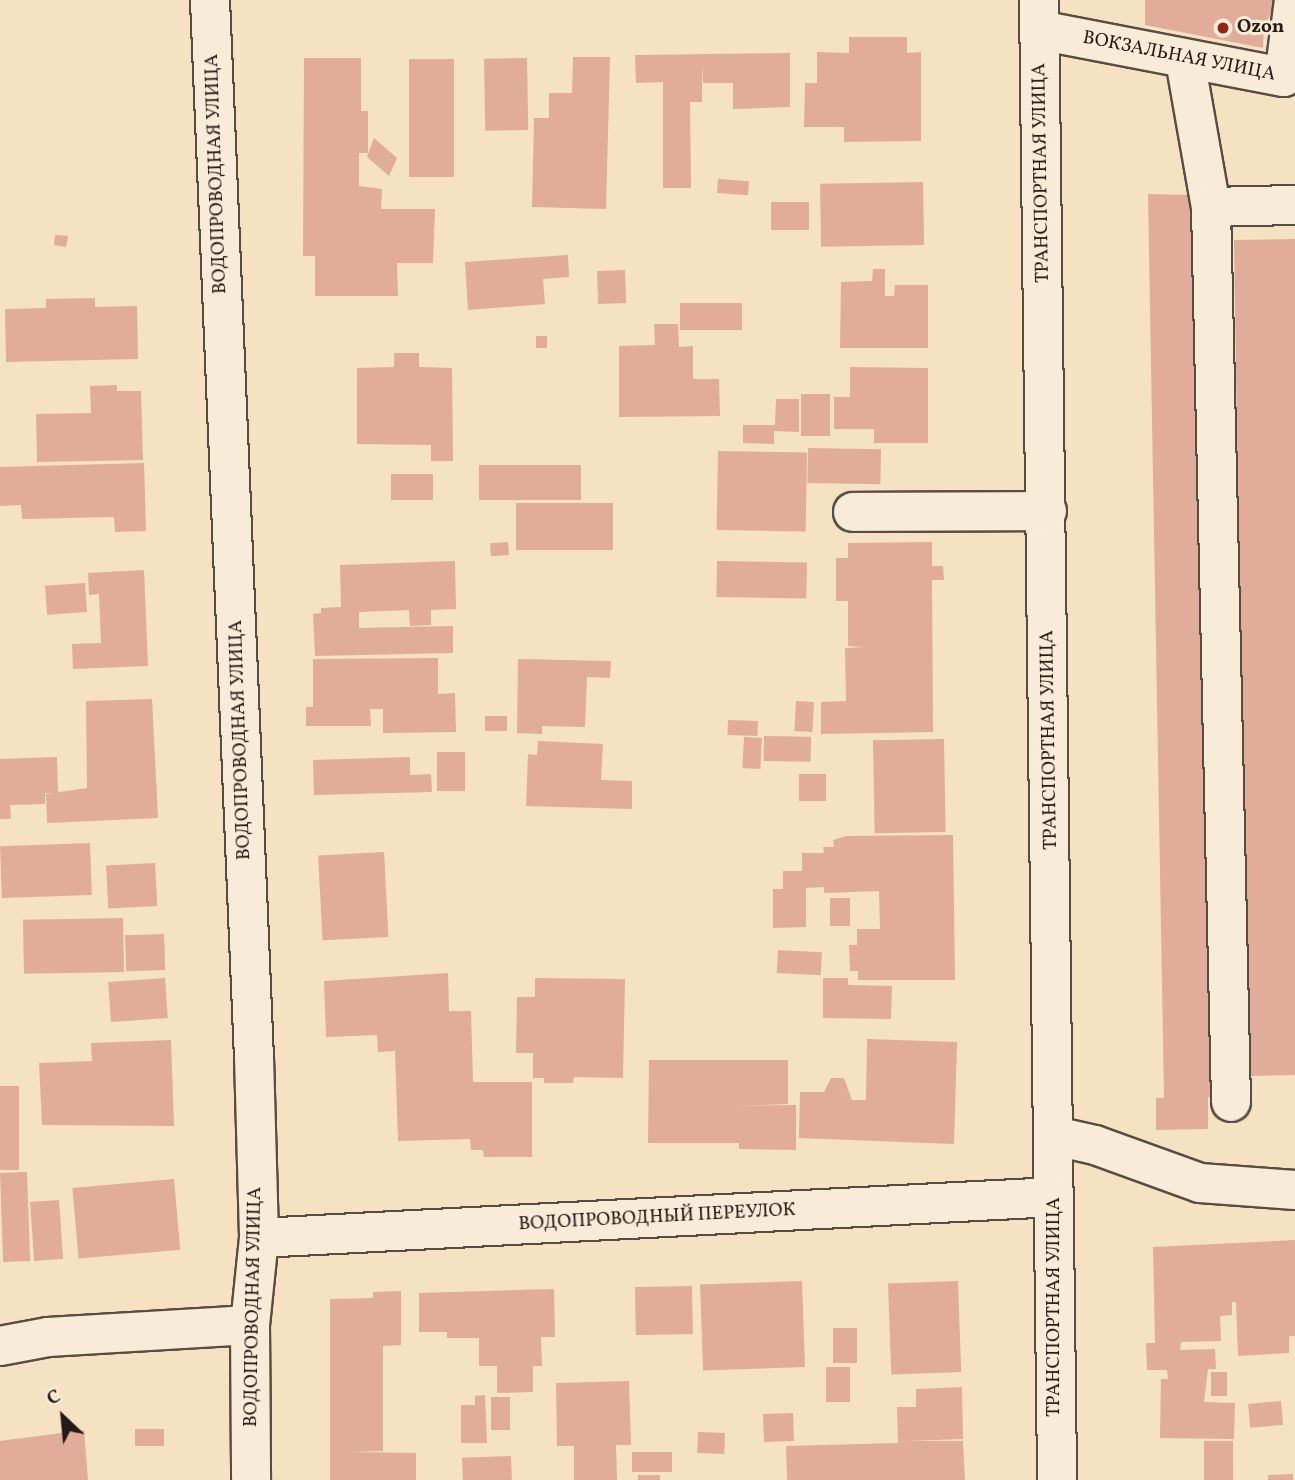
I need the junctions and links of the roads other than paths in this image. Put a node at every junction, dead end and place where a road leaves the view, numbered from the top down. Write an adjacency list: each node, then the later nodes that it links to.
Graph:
1 (210, 0): 14 (street, ВОДОПРОВОДНАЯ УЛИЦА)
2 (1294, 0): 5 (street, ВОКЗАЛЬНАЯ УЛИЦА)
3 (1039, 15): 4 (street, ВОКЗАЛЬНАЯ УЛИЦА); 8 (street, ТРАНСПОРТНАЯ УЛИЦА)
4 (1185, 60): 5 (street, ВОКЗАЛЬНАЯ УЛИЦА); 7 (street)
5 (1289, 83)
6 (1295, 205): 7 (street)
7 (1211, 207): 10 (street)
8 (1047, 511): 9 (street); 11 (street, ТРАНСПОРТНАЯ УЛИЦА)
9 (853, 512)
10 (1231, 1102)
11 (1055, 1136): 12 (street); 13 (street, ТРАНСПОРТНАЯ УЛИЦА)
12 (1295, 1190)
13 (1054, 1197): 14 (street, ВОДОПРОВОДНЫЙ ПЕРЕУЛОК); 18 (street, ТРАНСПОРТНАЯ УЛИЦА)
14 (259, 1238): 15 (street, ВОДОПРОВОДНАЯ УЛИЦА)
15 (250, 1325): 16 (street); 17 (street, ВОДОПРОВОДНАЯ УЛИЦА)
16 (0, 1346)
17 (251, 1480)
18 (1057, 1480)

